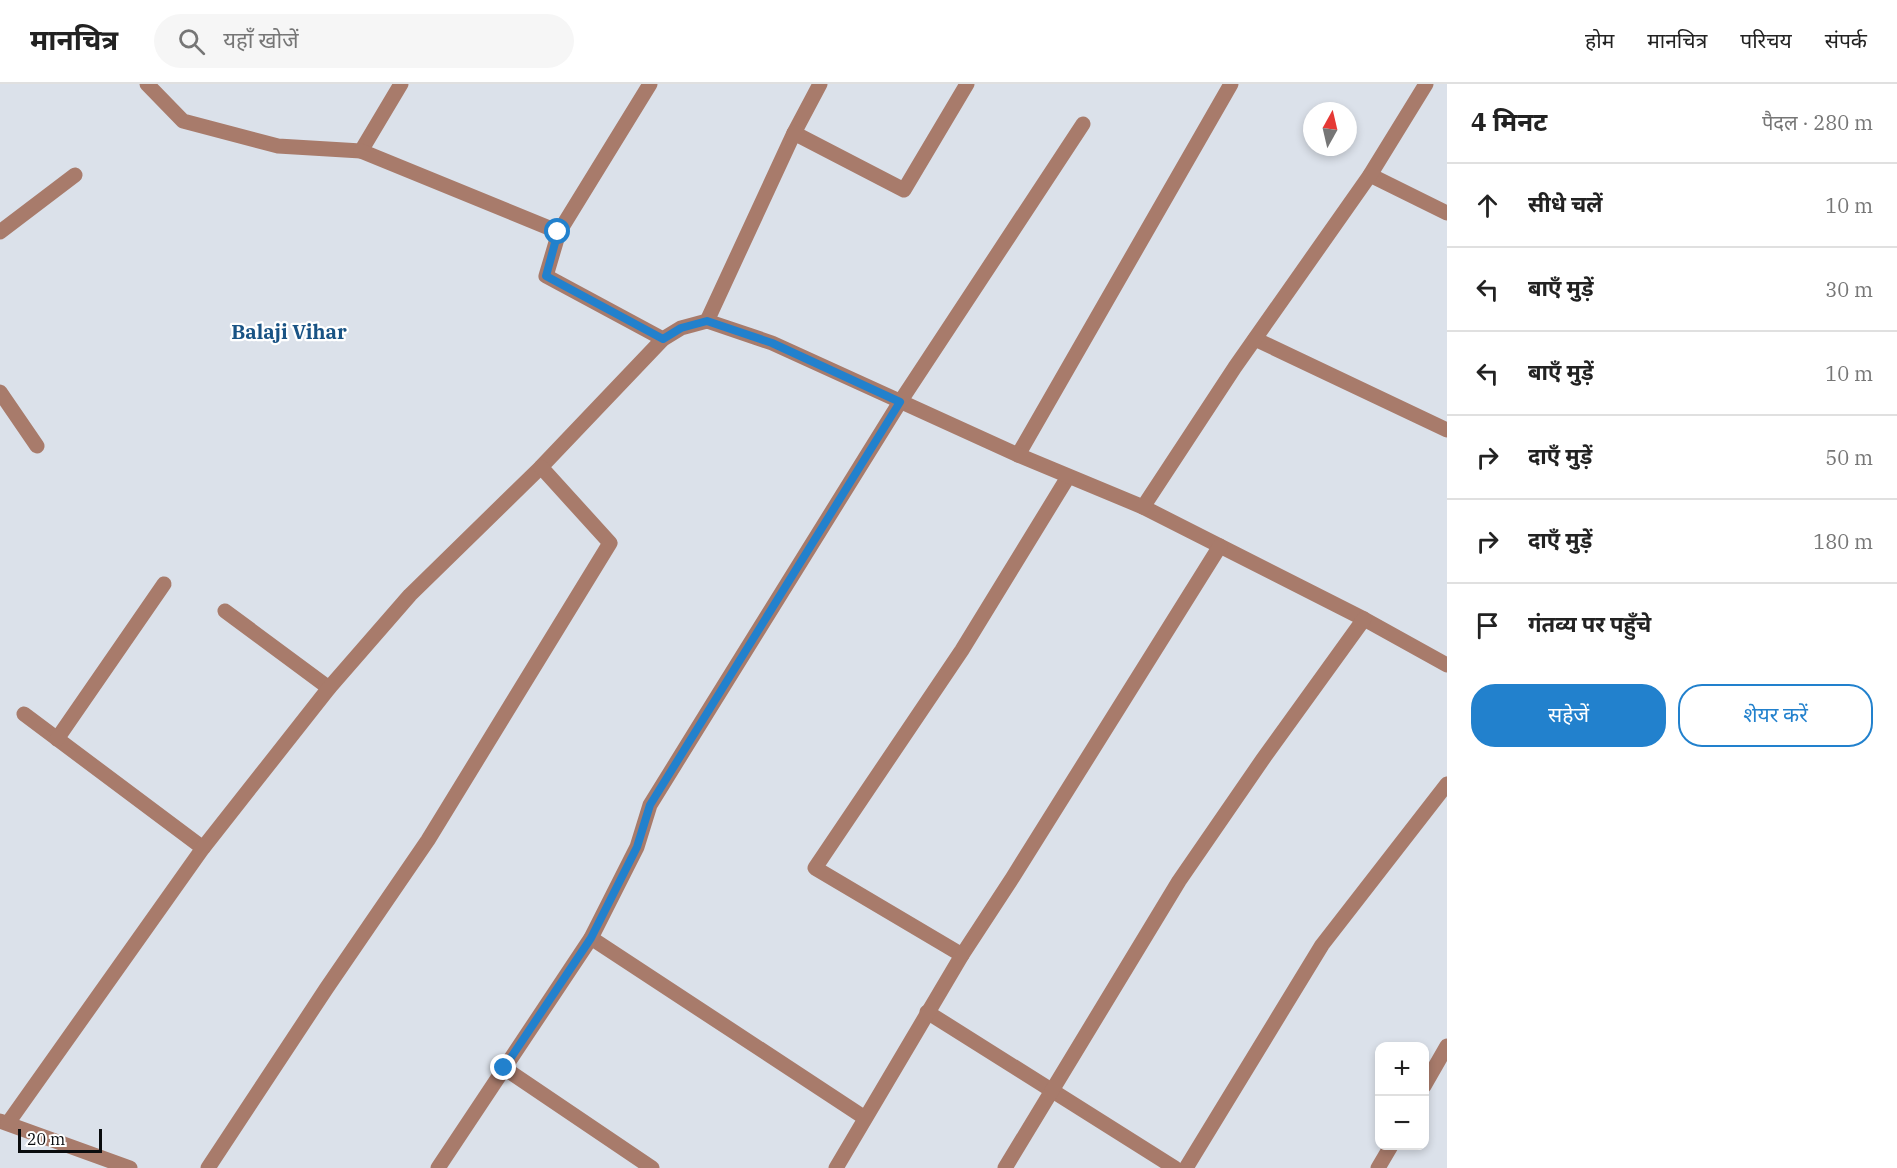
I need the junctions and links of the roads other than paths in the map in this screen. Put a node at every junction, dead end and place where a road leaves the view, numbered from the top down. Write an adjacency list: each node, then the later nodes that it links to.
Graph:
1 (147, 84): 10 (street)
2 (401, 84): 10 (street)
3 (650, 84): 15 (street)
4 (820, 84): 9 (street)
5 (968, 84): 9 (street)
6 (1231, 84): 23 (street)
7 (1422, 85): 12 (street)
8 (1083, 124): 20 (street)
9 (794, 133): 16 (street)
10 (361, 151): 15 (street)
11 (75, 175): 14 (street)
12 (1370, 175): 13 (street); 18 (street)
13 (1447, 213)
14 (0, 232)
15 (558, 232): 17 (street)
16 (707, 321): 17 (street); 20 (street)
17 (663, 339): 24 (street)
18 (1255, 339): 21 (street); 26 (street)
19 (0, 392): 22 (street)
20 (900, 402): 23 (street); 37 (street)
21 (1447, 430)
22 (37, 446)
23 (1018, 455): 25 (street)
24 (541, 467): 32 (street); 48 (street)
25 (1068, 477): 26 (street); 38 (street)
26 (1143, 507): 27 (street)
27 (1220, 546): 30 (street); 38 (street)
28 (164, 584): 34 (street)
29 (225, 611): 32 (street)
30 (1364, 618): 31 (street); 43 (street)
31 (1447, 665)
32 (329, 688): 36 (street)
33 (24, 714): 34 (street)
34 (57, 739): 36 (street)
35 (1447, 784): 54 (street)
36 (203, 848): 45 (street)
37 (591, 938): 41 (street); 44 (street)
38 (962, 955): 39 (street)
39 (927, 1012): 43 (street); 44 (street)
40 (1447, 1047): 42 (street)
41 (504, 1068): 49 (street); 50 (street)
42 (1429, 1079)
43 (1052, 1089): 52 (street); 53 (street)
44 (866, 1118): 51 (street)
45 (4, 1122): 47 (street)
46 (1389, 1150): 55 (street)
47 (130, 1168)
48 (208, 1168)
49 (438, 1168)
50 (652, 1168)
51 (836, 1168)
52 (1005, 1168)
53 (1175, 1168)
54 (1186, 1168)
55 (1378, 1168)

